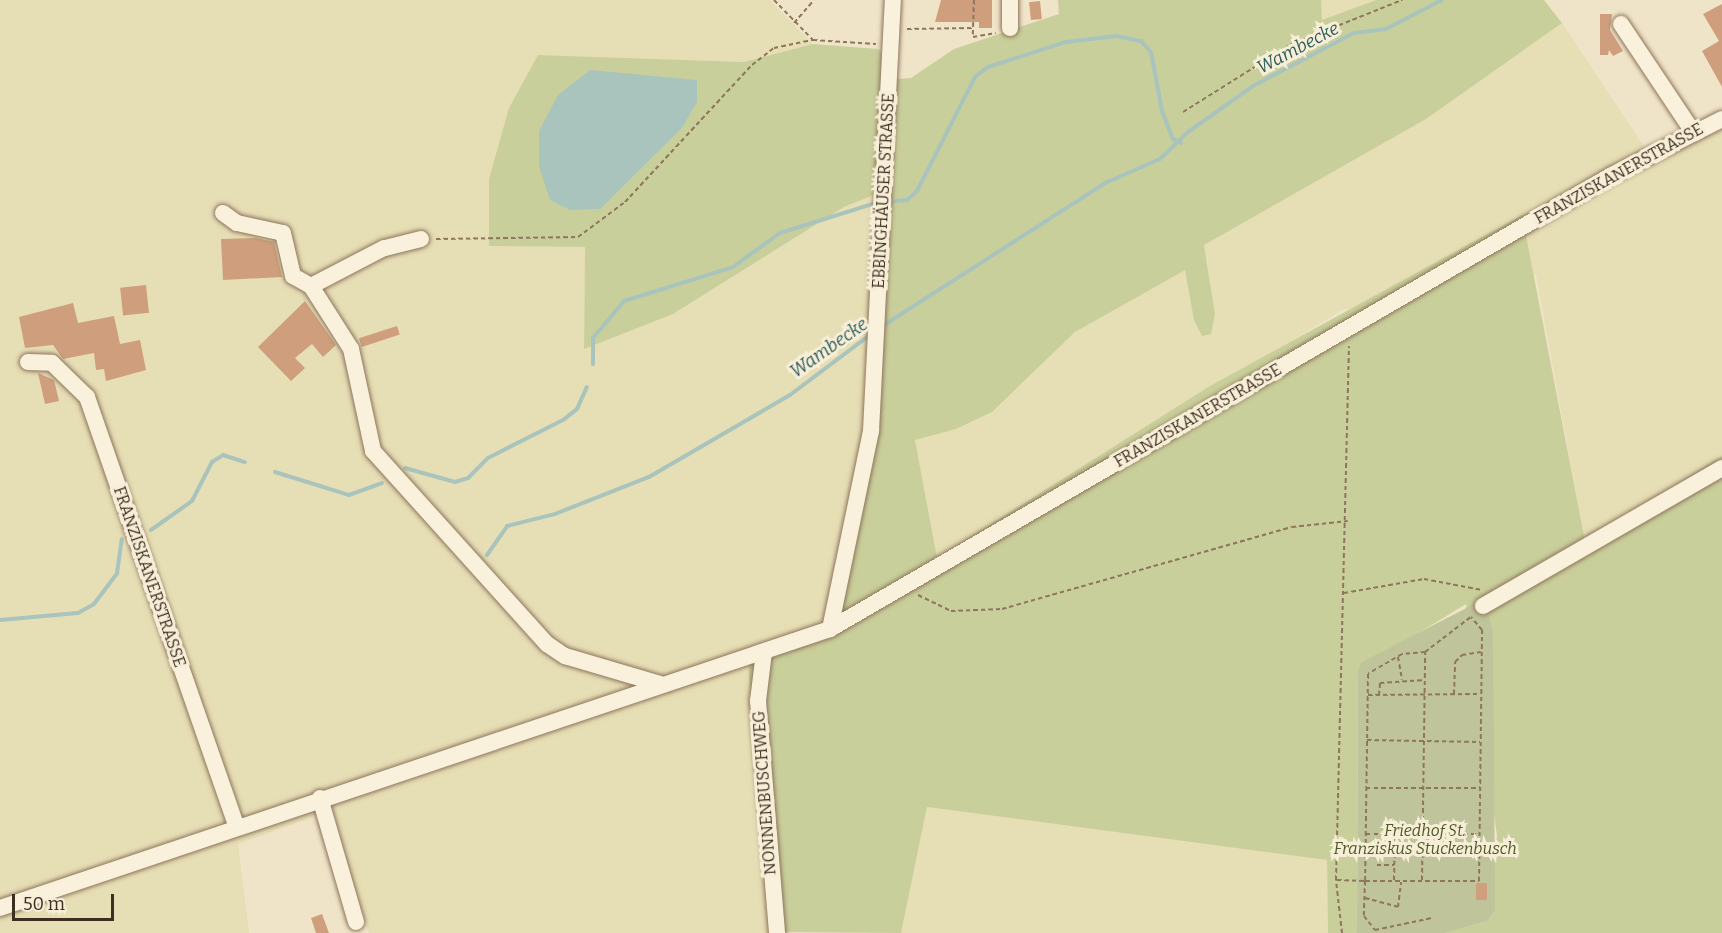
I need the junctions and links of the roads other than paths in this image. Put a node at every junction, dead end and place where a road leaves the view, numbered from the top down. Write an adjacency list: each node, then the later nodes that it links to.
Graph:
1 (893, 0): 13 (street, EBBINGHÄUSER STRASSE)
2 (1010, 0): 4 (street)
3 (1621, 24): 6 (street)
4 (1010, 28)
5 (1722, 118): 6 (street, FRANZISKANERSTRASSE)
6 (1693, 132): 13 (street, FRANZISKANERSTRASSE)
7 (223, 213): 9 (street)
8 (421, 239): 9 (street)
9 (310, 286): 15 (street)
10 (28, 362): 17 (street, FRANZISKANERSTRASSE)
11 (1722, 468): 12 (street)
12 (1477, 612)
13 (830, 629): 14 (street, FRANZISKANERSTRASSE)
14 (764, 652): 15 (street, FRANZISKANERSTRASSE); 20 (street, NONNENBUSCHWEG)
15 (660, 684): 16 (street, FRANZISKANERSTRASSE)
16 (320, 798): 17 (street, FRANZISKANERSTRASSE); 19 (street)
17 (236, 826): 18 (street, FRANZISKANERSTRASSE)
18 (0, 908)
19 (356, 922)
20 (777, 933)

